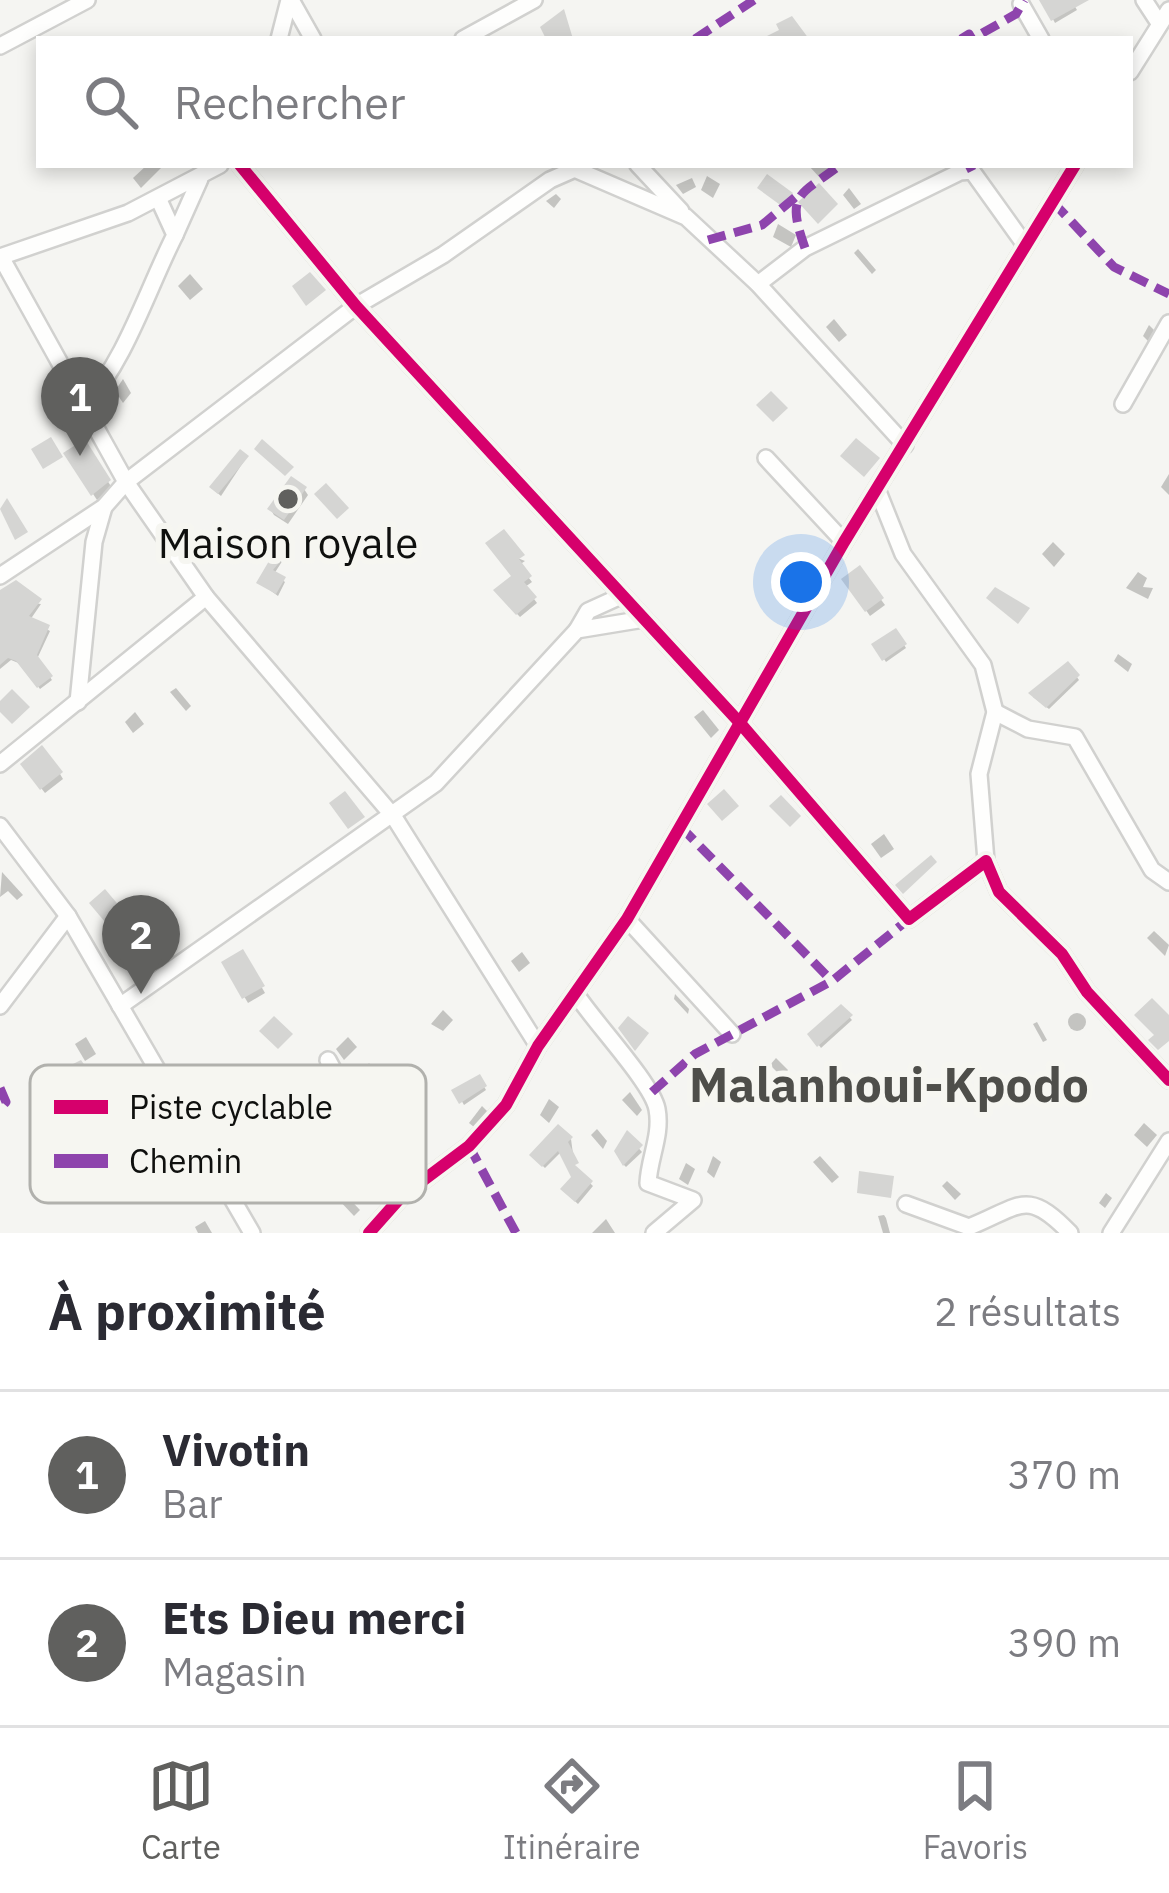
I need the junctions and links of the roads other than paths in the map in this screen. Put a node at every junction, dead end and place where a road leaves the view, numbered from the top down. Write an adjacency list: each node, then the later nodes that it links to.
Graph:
1 (87, 0): 11 (street)
2 (290, 0): 7 (street); 8 (street)
3 (534, 0): 9 (street)
4 (1144, 0): 6 (street)
5 (1021, 4): 10 (street)
6 (1164, 17): 12 (street)
7 (280, 36)
8 (312, 36)
9 (468, 36)
10 (1039, 36)
11 (0, 46)
12 (1133, 67)
13 (216, 168): 19 (street)
14 (243, 168): 26 (street)
15 (569, 168): 26 (street)
16 (573, 168): 21 (street)
17 (641, 168): 21 (street)
18 (1073, 168): 23 (street)
19 (200, 179): 20 (street); 22 (street)
20 (159, 200): 22 (street); 24 (street)
21 (686, 217): 25 (street)
22 (175, 235): 28 (street)
23 (1025, 245): 25 (street); 30 (street)
24 (1, 257): 28 (street)
25 (758, 284): 30 (street)
26 (356, 306): 32 (street); 37 (street)
27 (1169, 323): 29 (street)
28 (86, 403): 32 (street)
29 (1123, 404)
30 (905, 445): 33 (street)
31 (766, 458): 35 (street)
32 (126, 482): 34 (street); 38 (street)
33 (877, 488): 35 (street); 42 (street)
34 (104, 507): 36 (street); 41 (street)
35 (844, 542): 43 (street)
36 (0, 576)
37 (621, 596): 39 (street); 40 (street)
38 (206, 597): 41 (street); 45 (street)
39 (644, 619): 40 (street); 43 (street)
40 (577, 630): 45 (street)
41 (79, 702): 44 (street)
42 (995, 712): 47 (street); 48 (street)
43 (740, 723): 47 (street); 50 (street)
44 (0, 764)
45 (394, 817): 53 (street); 55 (street)
46 (0, 826): 49 (street)
47 (986, 861): 59 (street)
48 (1169, 882)
49 (68, 916): 52 (street); 53 (street)
50 (627, 920): 51 (street); 54 (street)
51 (576, 994): 55 (street); 67 (street)
52 (0, 1006)
53 (120, 1006): 57 (street)
54 (732, 1034)
55 (538, 1046): 61 (street)
56 (328, 1060): 58 (street)
57 (154, 1065)
58 (331, 1065)
59 (1169, 1080)
60 (1169, 1142): 69 (street)
61 (426, 1178)
62 (235, 1203): 65 (street)
63 (396, 1203): 66 (street)
64 (906, 1204): 68 (street)
65 (252, 1233)
66 (369, 1233)
67 (654, 1233)
68 (1070, 1233)
69 (1111, 1233)

